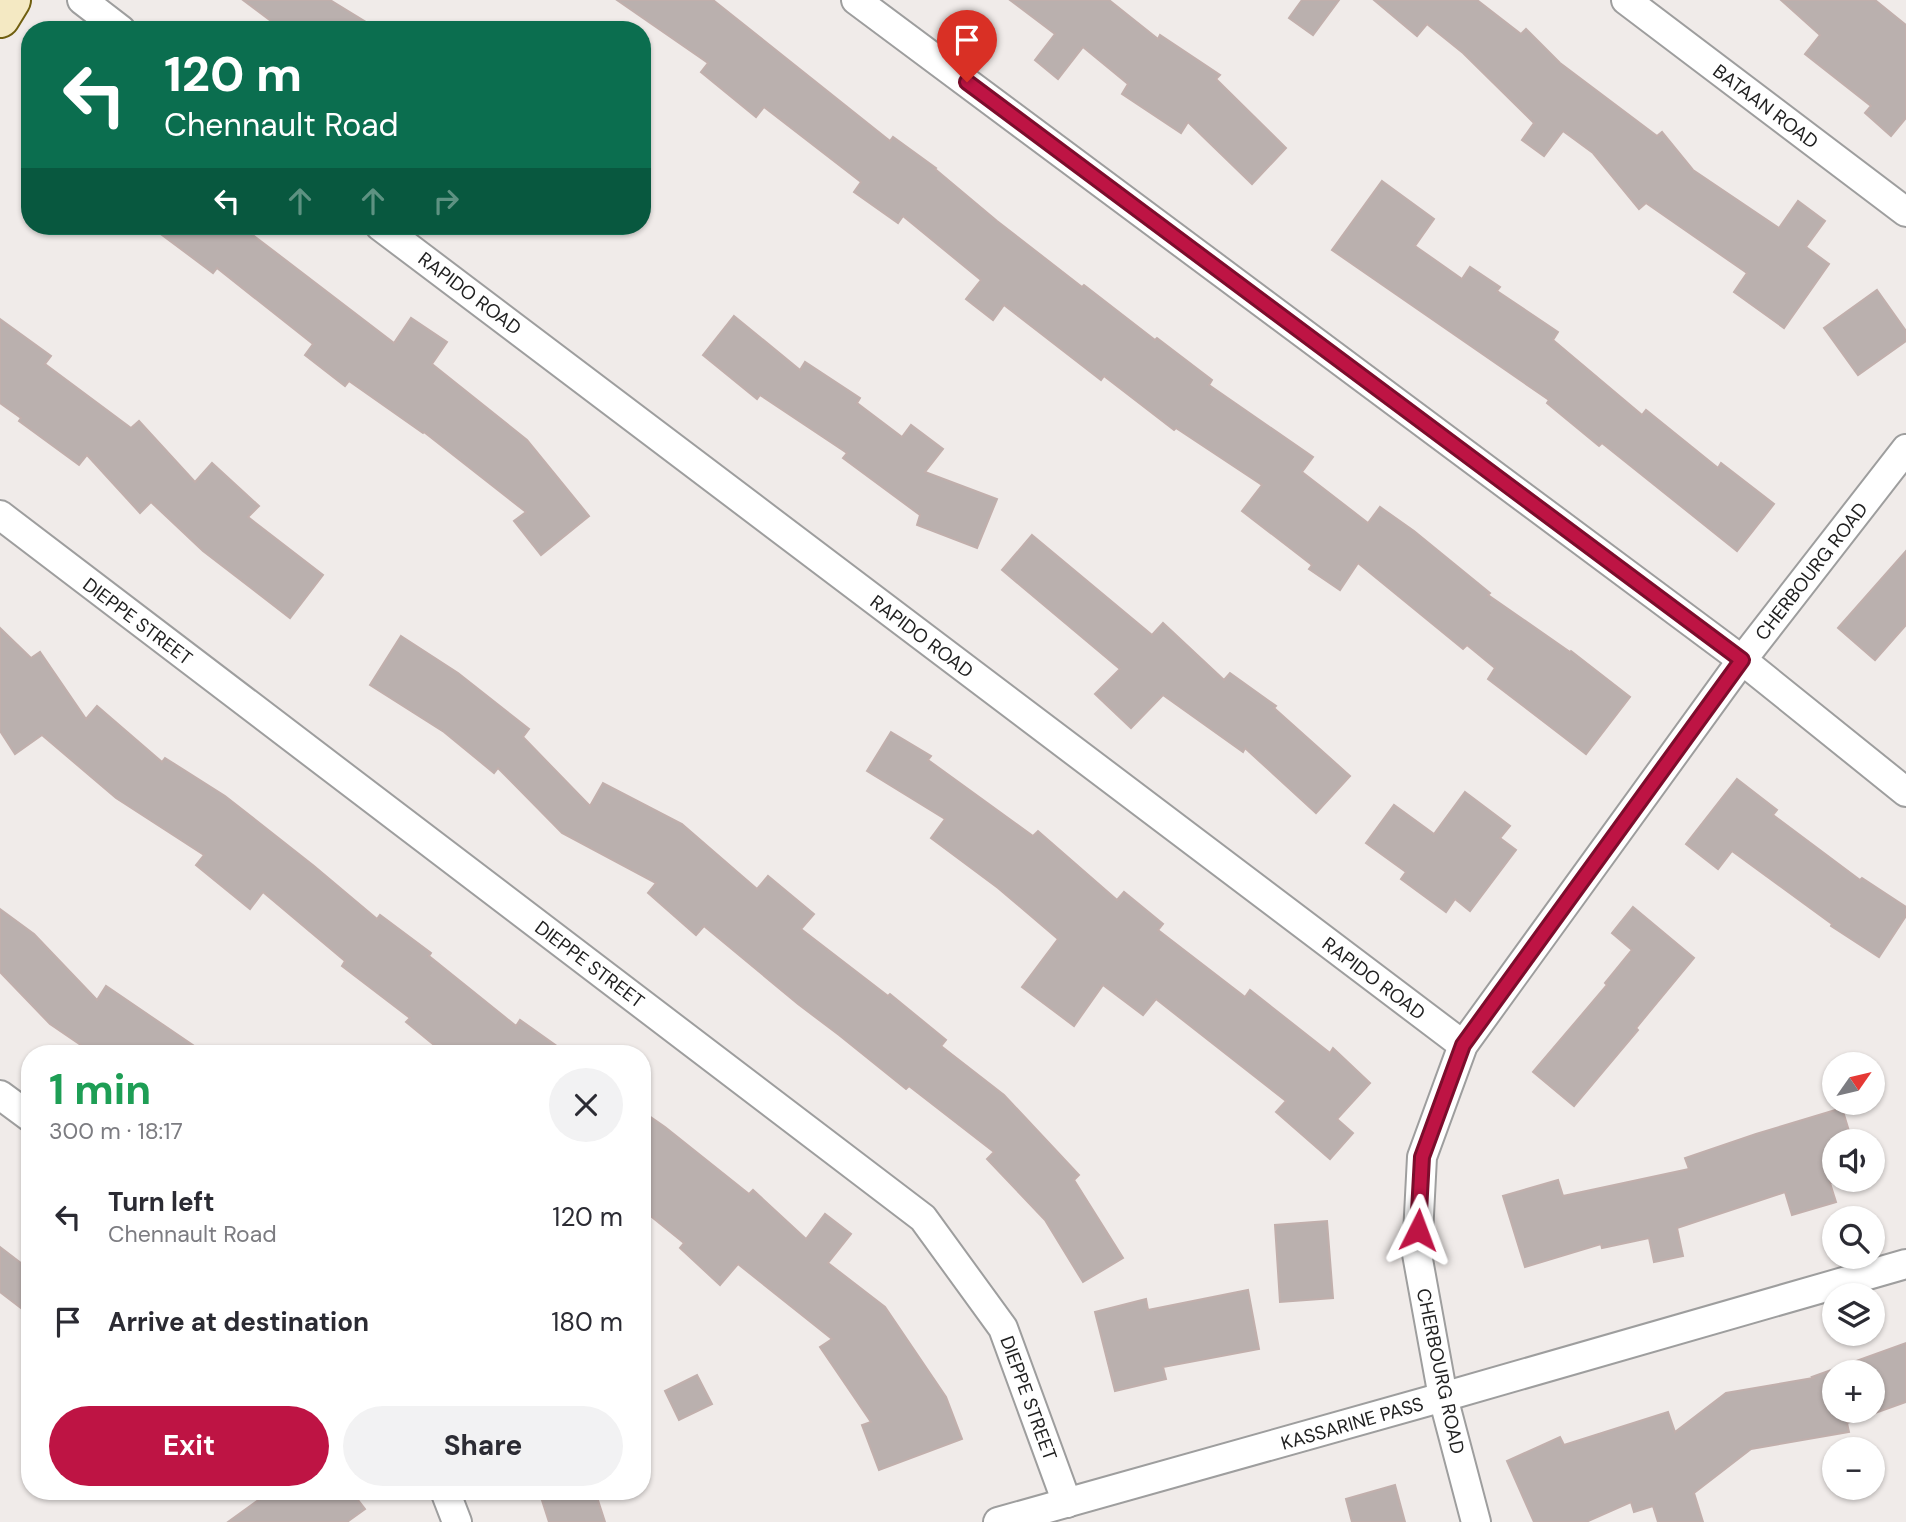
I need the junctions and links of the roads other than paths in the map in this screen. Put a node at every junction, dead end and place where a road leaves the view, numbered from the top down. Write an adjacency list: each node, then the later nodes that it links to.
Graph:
1 (11, 0): 5 (main road)
2 (82, 0): 6 (street)
3 (856, 0): 11 (street)
4 (1626, 0): 7 (street, BATAAN ROAD)
5 (0, 18)
6 (109, 21)
7 (1906, 212)
8 (392, 235): 13 (street, RAPIDO ROAD)
9 (1906, 449): 11 (street, CHERBOURG ROAD)
10 (0, 515): 19 (street, DIEPPE STREET)
11 (1742, 660): 12 (street); 13 (street, CHERBOURG ROAD)
12 (1906, 792)
13 (1463, 1045): 17 (street, CHERBOURG ROAD)
14 (0, 1095): 15 (street)
15 (21, 1110)
16 (1906, 1264): 17 (street, KASSARINE PASS)
17 (1443, 1397): 19 (street, KASSARINE PASS); 22 (street, CHERBOURG ROAD)
18 (448, 1500): 20 (street)
19 (1067, 1503): 21 (street, KASSARINE PASS)
20 (457, 1522)
21 (998, 1522)
22 (1476, 1522)

